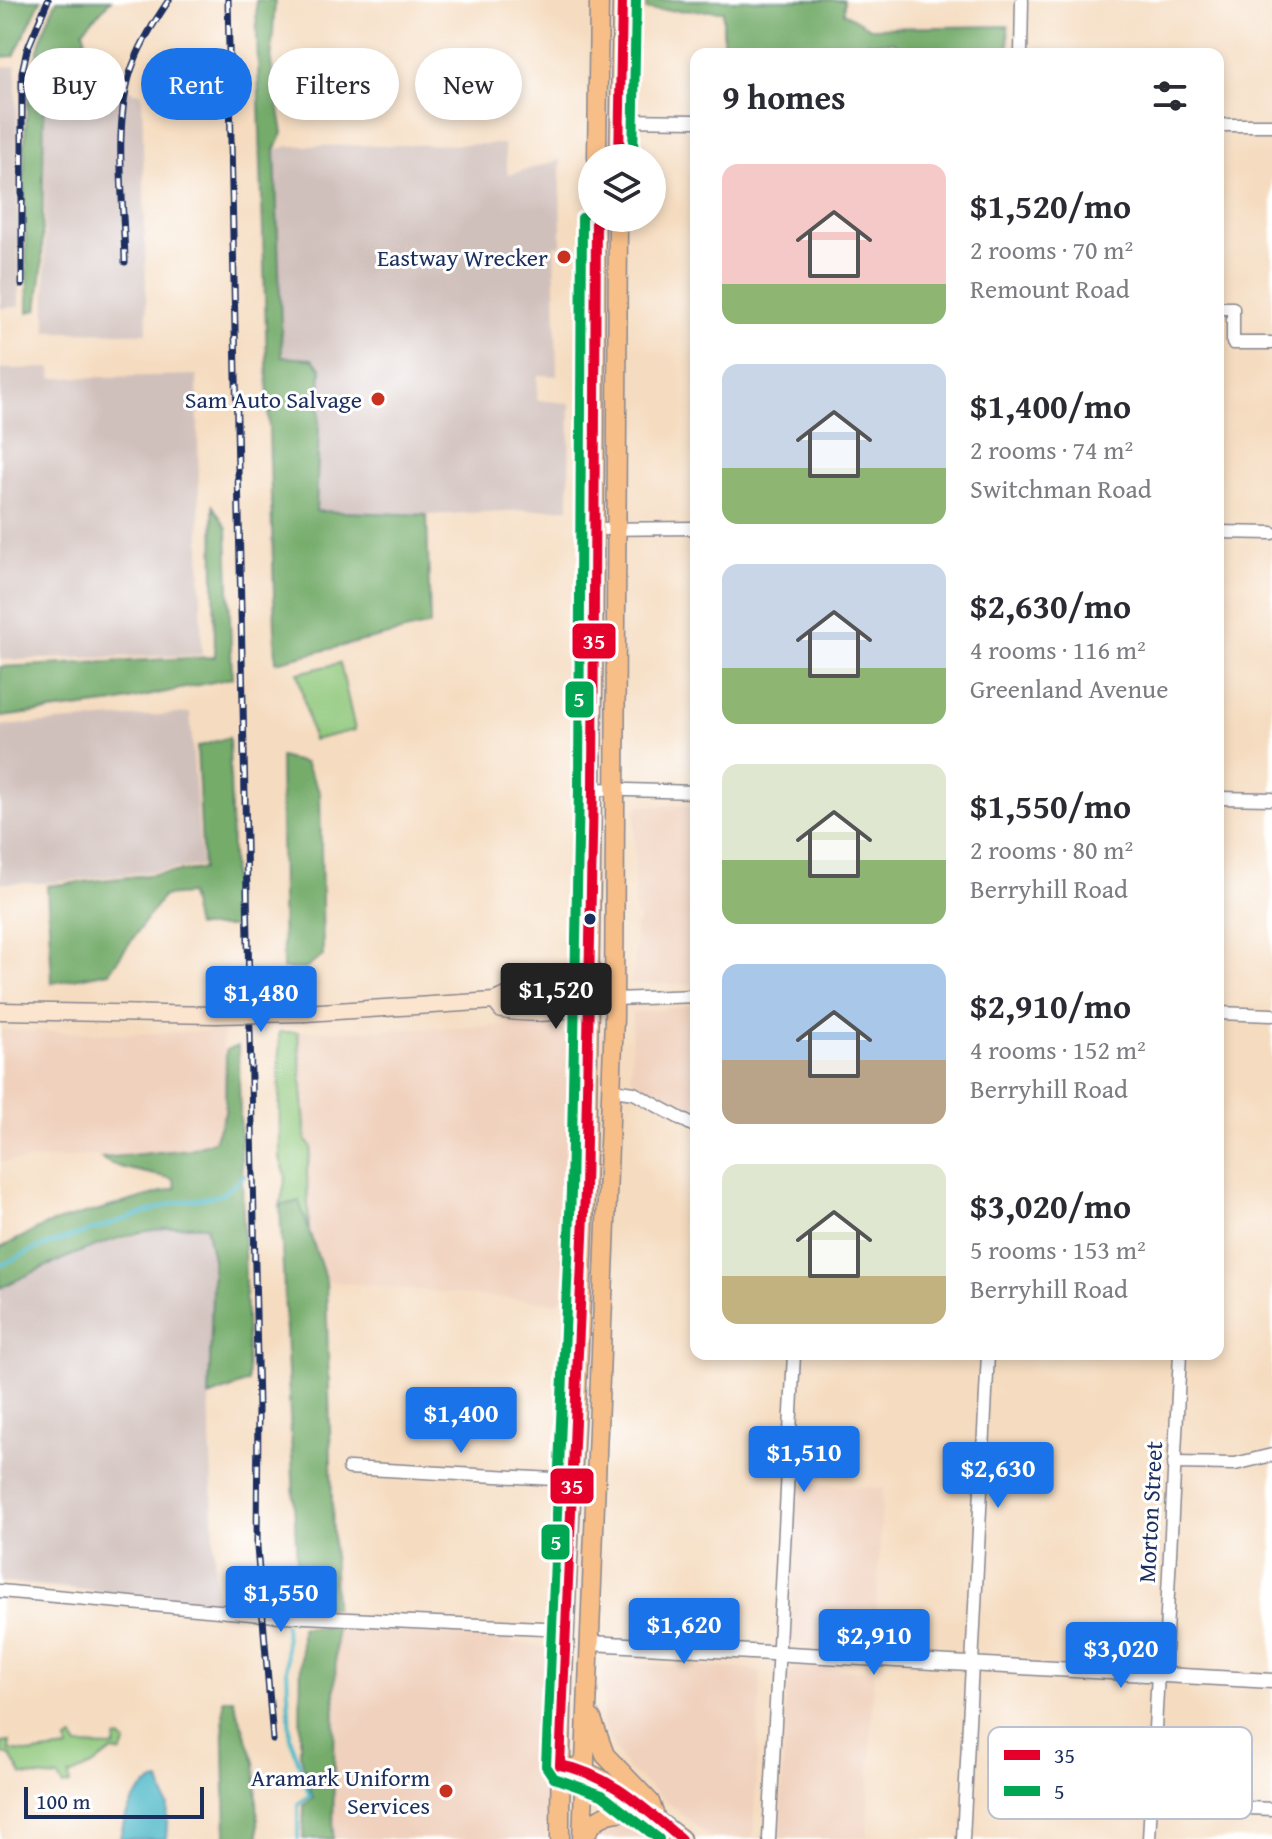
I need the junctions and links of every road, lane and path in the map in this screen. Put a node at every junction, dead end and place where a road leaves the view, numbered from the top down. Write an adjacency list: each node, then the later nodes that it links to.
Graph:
1 (599, 0): 5 (main road); 7 (main road)
2 (622, 0): 5 (main road)
3 (1022, 0): 4 (street)
4 (1021, 48)
5 (619, 120): 6 (street); 12 (main road)
6 (690, 121)
7 (597, 122): 10 (main road); 11 (main road)
8 (1224, 125): 9 (street)
9 (1272, 125)
10 (597, 144)
11 (608, 144)
12 (619, 144)
13 (596, 232): 19 (main road)
14 (617, 232): 17 (main road)
15 (1224, 308): 16 (street)
16 (1272, 343)
17 (615, 528): 18 (street); 19 (street); 23 (main road)
18 (690, 528)
19 (596, 529): 22 (main road)
20 (1224, 532): 21 (street)
21 (1272, 533)
22 (593, 789): 23 (street); 29 (main road)
23 (614, 789): 24 (street); 28 (main road)
24 (690, 792)
25 (1224, 798): 26 (street)
26 (1272, 799)
27 (690, 996): 28 (street)
28 (614, 999): 29 (main road); 33 (main road)
29 (587, 1000): 30 (main road, bridge); 41 (main road)
30 (0, 1011)
31 (1224, 1013): 32 (street)
32 (1272, 1015)
33 (613, 1090): 34 (street); 44 (main road)
34 (690, 1124)
35 (794, 1360): 45 (street)
36 (988, 1360): 46 (street)
37 (1180, 1360): 39 (street, Morton Street)
38 (1272, 1455): 39 (street)
39 (1174, 1463): 47 (street, Morton Street)
40 (349, 1468): 41 (street)
41 (572, 1480): 43 (main road)
42 (0, 1591): 43 (street)
43 (565, 1629): 51 (main road)
44 (591, 1643): 45 (street); 49 (main road)
45 (779, 1652): 46 (street); 60 (street)
46 (972, 1664): 47 (street); 61 (street)
47 (1161, 1673): 48 (street); 50 (street, Morton Street)
48 (1272, 1681)
49 (589, 1693): 52 (main road); 55 (main road)
50 (1157, 1727)
51 (560, 1765): 52 (main road); 57 (main road)
52 (585, 1769): 55 (main road); 58 (main road)
53 (1252, 1808): 54 (street)
54 (1272, 1809)
55 (651, 1815): 58 (main road); 59 (main road)
56 (1150, 1819): 62 (street, Morton Street)
57 (560, 1839)
58 (583, 1839)
59 (681, 1839)
60 (769, 1839)
61 (963, 1839)
62 (1149, 1839)

